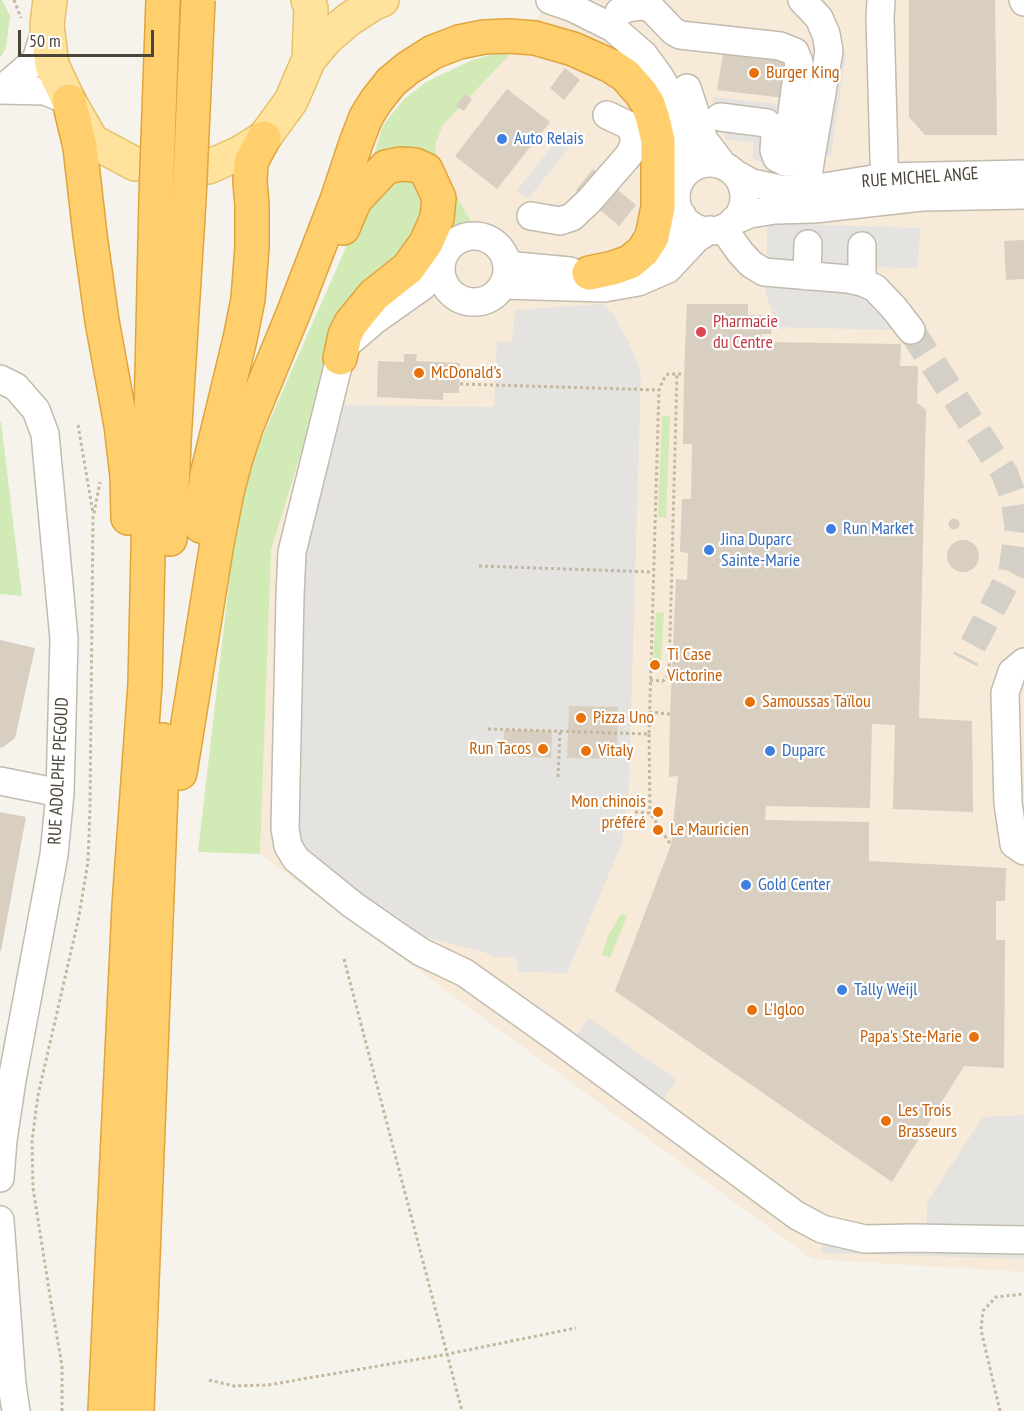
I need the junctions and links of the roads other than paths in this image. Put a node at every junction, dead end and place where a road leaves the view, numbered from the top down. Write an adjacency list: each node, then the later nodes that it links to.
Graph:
1 (164, 0): 45 (highway, bridge)
2 (198, 0): 46 (highway, bridge)
3 (308, 0): 10 (main road)
4 (382, 0): 10 (main road)
5 (550, 0): 20 (street)
6 (802, 0): 16 (street)
7 (881, 0): 22 (street)
8 (608, 6): 16 (street); 19 (street)
9 (38, 13): 11 (street); 12 (main road)
10 (309, 59): 15 (main road)
11 (0, 90): 12 (street)
12 (69, 101): 17 (main road); 45 (highway)
13 (607, 114): 26 (street)
14 (720, 117): 16 (street)
15 (264, 138): 18 (main road); 40 (highway)
16 (798, 162): 24 (street)
17 (135, 164)
18 (208, 167)
19 (729, 169): 20 (street); 24 (street); 27 (street)
20 (684, 174): 25 (street)
21 (1024, 174): 22 (street, RUE MICHEL ANGE)
22 (885, 189): 23 (street, RUE MICHEL ANGE); 24 (street)
23 (1024, 195)
24 (796, 196): 27 (street)
25 (682, 215): 27 (street); 32 (street)
26 (531, 216)
27 (722, 226): 31 (street); 33 (street)
28 (808, 244): 33 (street)
29 (862, 246): 34 (street)
30 (440, 266): 31 (street); 31 (street); 37 (street)
31 (504, 273): 32 (street)
32 (589, 273): 35 (highway)
33 (807, 276): 34 (street)
34 (862, 282): 36 (street)
35 (297, 304): 37 (highway); 40 (highway)
36 (912, 330)
37 (340, 358): 50 (street)
38 (0, 379): 43 (street, RUE ADOLPHE PEGOUD)
39 (1024, 662): 41 (street)
40 (180, 773): 46 (highway)
41 (1016, 773): 44 (street)
42 (0, 780): 43 (street)
43 (60, 793): 47 (street, RUE ADOLPHE PEGOUD)
44 (1024, 851)
45 (129, 906): 52 (highway)
46 (155, 946): 53 (highway)
47 (6, 1079): 48 (street, RUE ADOLPHE PEGOUD)
48 (0, 1178)
49 (0, 1220): 51 (street)
50 (1024, 1240)
51 (9, 1394)
52 (105, 1411)
53 (138, 1411)

